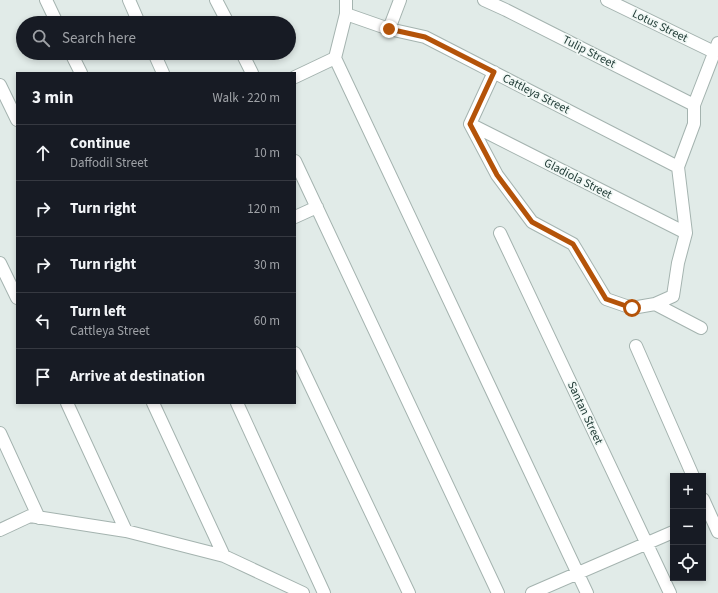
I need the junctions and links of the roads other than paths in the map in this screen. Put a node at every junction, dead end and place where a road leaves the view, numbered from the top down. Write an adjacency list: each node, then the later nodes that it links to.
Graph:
1 (46, 0): 10 (street)
2 (129, 0): 11 (street)
3 (216, 0): 12 (street)
4 (346, 0): 9 (street)
5 (400, 0): 13 (street)
6 (484, 0): 8 (street, Tulip Street)
7 (607, 0): 14 (street, Lotus Street)
8 (509, 5): 25 (street, Tulip Street)
9 (346, 14): 13 (street, Cattleya Street); 15 (street)
10 (53, 16)
11 (136, 16)
12 (224, 16)
13 (389, 29): 22 (street, Cattleya Street)
14 (716, 48): 25 (street)
15 (335, 58): 23 (street); 53 (street)
16 (74, 60): 19 (street)
17 (157, 60): 20 (street)
18 (246, 60): 21 (street)
19 (80, 72)
20 (163, 72)
21 (252, 72)
22 (494, 72): 27 (street); 29 (street, Cattleya Street)
23 (296, 77)
24 (0, 85): 26 (street)
25 (694, 105): 29 (street)
26 (16, 118)
27 (470, 124): 33 (street, Gladiola Street); 36 (street)
28 (296, 163): 30 (street)
29 (678, 167): 33 (street)
30 (317, 207): 31 (street); 57 (street)
31 (296, 217)
32 (500, 233): 51 (street, Santan Street)
33 (686, 233): 36 (street)
34 (0, 263): 35 (street)
35 (16, 296)
36 (655, 304): 37 (street)
37 (701, 328)
38 (636, 346): 44 (street)
39 (296, 355): 56 (street)
40 (67, 404): 48 (street)
41 (153, 404): 52 (street)
42 (237, 404): 55 (street)
43 (0, 433): 46 (street)
44 (692, 473)
45 (707, 517): 49 (street)
46 (39, 518): 47 (street); 48 (street)
47 (0, 530)
48 (126, 531): 52 (street)
49 (718, 532)
50 (670, 533): 51 (street)
51 (646, 544): 53 (street); 60 (street, Santan Street)
52 (224, 556): 54 (street)
53 (578, 573): 58 (street); 59 (street)
54 (303, 593)
55 (324, 593)
56 (409, 593)
57 (498, 593)
58 (532, 593)
59 (587, 593)
60 (670, 593)

